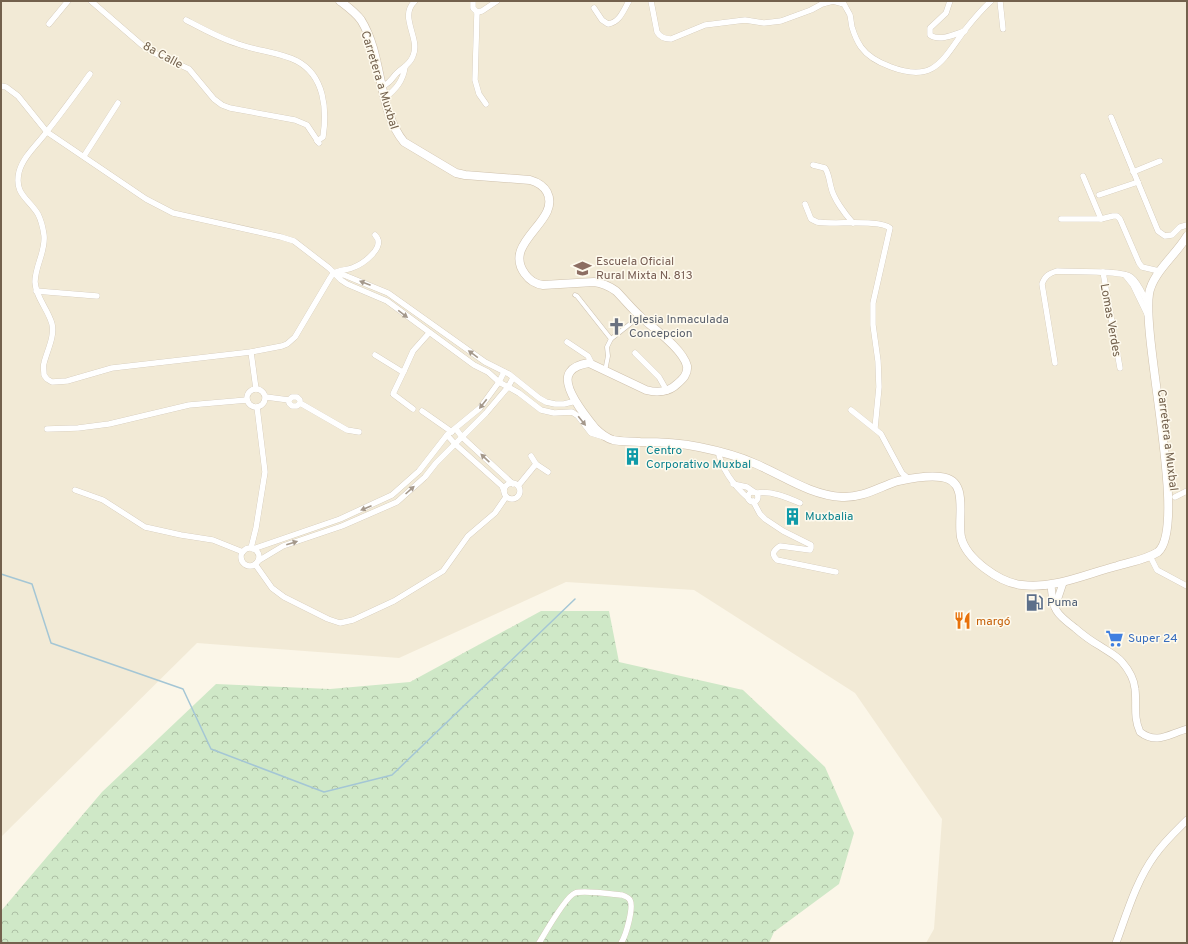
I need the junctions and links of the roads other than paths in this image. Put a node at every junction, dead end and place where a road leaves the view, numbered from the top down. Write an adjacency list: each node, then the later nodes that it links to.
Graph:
1 (68, 1): 15 (street)
2 (91, 1): 14 (street, 8a Calle)
3 (340, 1): 21 (main road, Carretera a Muxbal)
4 (416, 1): 18 (street)
5 (473, 1): 13 (street)
6 (497, 1): 13 (street)
7 (628, 1): 12 (street)
8 (651, 1): 17 (street)
9 (950, 1): 17 (street)
10 (991, 1): 17 (street)
11 (1000, 1): 16 (street)
12 (594, 8)
13 (477, 12): 24 (street)
14 (186, 20)
15 (49, 24)
16 (1003, 29)
17 (965, 31)
18 (405, 67): 21 (street); 22 (street)
19 (90, 74): 26 (street)
20 (1, 86): 26 (street)
21 (383, 86): 22 (main road, Carretera a Muxbal)
22 (385, 98): 49 (main road, Carretera a Muxbal)
23 (118, 103): 27 (street)
24 (486, 104)
25 (1111, 117): 30 (street)
26 (47, 132): 27 (street); 45 (street)
27 (84, 156): 43 (street)
28 (1160, 161): 30 (street)
29 (814, 165): 37 (street)
30 (1133, 172): 32 (street)
31 (1083, 176): 36 (street)
32 (1138, 182): 33 (street); 38 (street)
33 (1099, 195)
34 (806, 204): 37 (street)
35 (1061, 219): 36 (street)
36 (1101, 219): 41 (street)
37 (853, 223): 75 (street)
38 (1187, 225)
39 (374, 235): 43 (street)
40 (1187, 236): 41 (main road, Carretera a Muxbal)
41 (1159, 271): 48 (main road, Carretera a Muxbal)
42 (1103, 272): 44 (street, Lomas Verdes); 57 (street, Lomas Verdes); 59 (street, Lomas Verdes)
43 (334, 273): 51 (street, one-way to 51); 54 (street); 62 (street, one-way to 43)
44 (1125, 274): 48 (street, Lomas Verdes); 50 (street, Lomas Verdes)
45 (36, 291): 47 (street); 54 (street)
46 (575, 295): 52 (street)
47 (97, 296)
48 (1148, 305): 50 (main road, Carretera a Muxbal)
49 (640, 316): 52 (street); 67 (main road, Carretera a Muxbal)
50 (1149, 317): 94 (main road, Carretera a Muxbal)
51 (430, 333): 60 (street); 64 (street)
52 (611, 339): 61 (street)
53 (567, 342): 58 (street)
54 (251, 352): 66 (street)
55 (635, 353): 67 (street)
56 (375, 356): 60 (street)
57 (1055, 362)
58 (592, 364): 61 (main road); 70 (main road)
59 (1120, 368)
60 (404, 370): 72 (street)
61 (605, 371): 67 (main road)
62 (504, 372): 63 (street); 64 (street)
63 (513, 378): 65 (street); 70 (street)
64 (499, 382): 65 (street); 78 (street, one-way to 78)
65 (508, 387): 79 (street); 80 (street, one-way to 80)
66 (256, 389): 68 (street); 69 (street)
67 (667, 391)
68 (266, 397): 71 (street); 77 (street)
69 (247, 400): 71 (street); 76 (street)
70 (576, 401): 80 (main road)
71 (257, 407): 97 (street)
72 (413, 409)
73 (851, 410): 75 (street)
74 (422, 411): 78 (street)
75 (875, 428): 86 (street)
76 (47, 429)
77 (359, 432)
78 (452, 432): 79 (street); 81 (street); 97 (street, one-way to 97)
79 (462, 437): 81 (street); 88 (street, one-way to 79)
80 (605, 437): 82 (main road, Carretera a Muxbal)
81 (455, 444): 90 (street); 100 (street, one-way to 81)
82 (718, 451): 86 (main road, Carretera a Muxbal); 87 (street)
83 (531, 456): 84 (street)
84 (536, 464): 85 (street); 88 (street)
85 (548, 472)
86 (909, 479): 103 (main road, Carretera a Muxbal)
87 (733, 484): 92 (street); 95 (street)
88 (516, 485): 90 (street); 93 (street)
89 (75, 490): 98 (street)
90 (504, 491): 93 (street)
91 (1187, 491): 94 (street)
92 (755, 492): 95 (street); 96 (street)
93 (506, 497): 100 (street)
94 (1175, 497): 99 (main road, Carretera a Muxbal)
95 (751, 500): 101 (street)
96 (800, 502)
97 (252, 548): 98 (street); 100 (street)
98 (243, 552): 100 (street)
99 (1150, 556): 102 (main road, Carretera a Muxbal); 104 (street)
100 (257, 563)
101 (836, 572)
102 (1063, 583): 103 (main road, Carretera a Muxbal); 105 (street)
103 (1051, 585): 105 (street)
104 (1187, 586)
105 (1055, 608): 106 (street)
106 (1187, 729)
107 (1187, 820): 110 (street)
108 (539, 943): 109 (street)
109 (621, 943)
110 (1116, 943)

